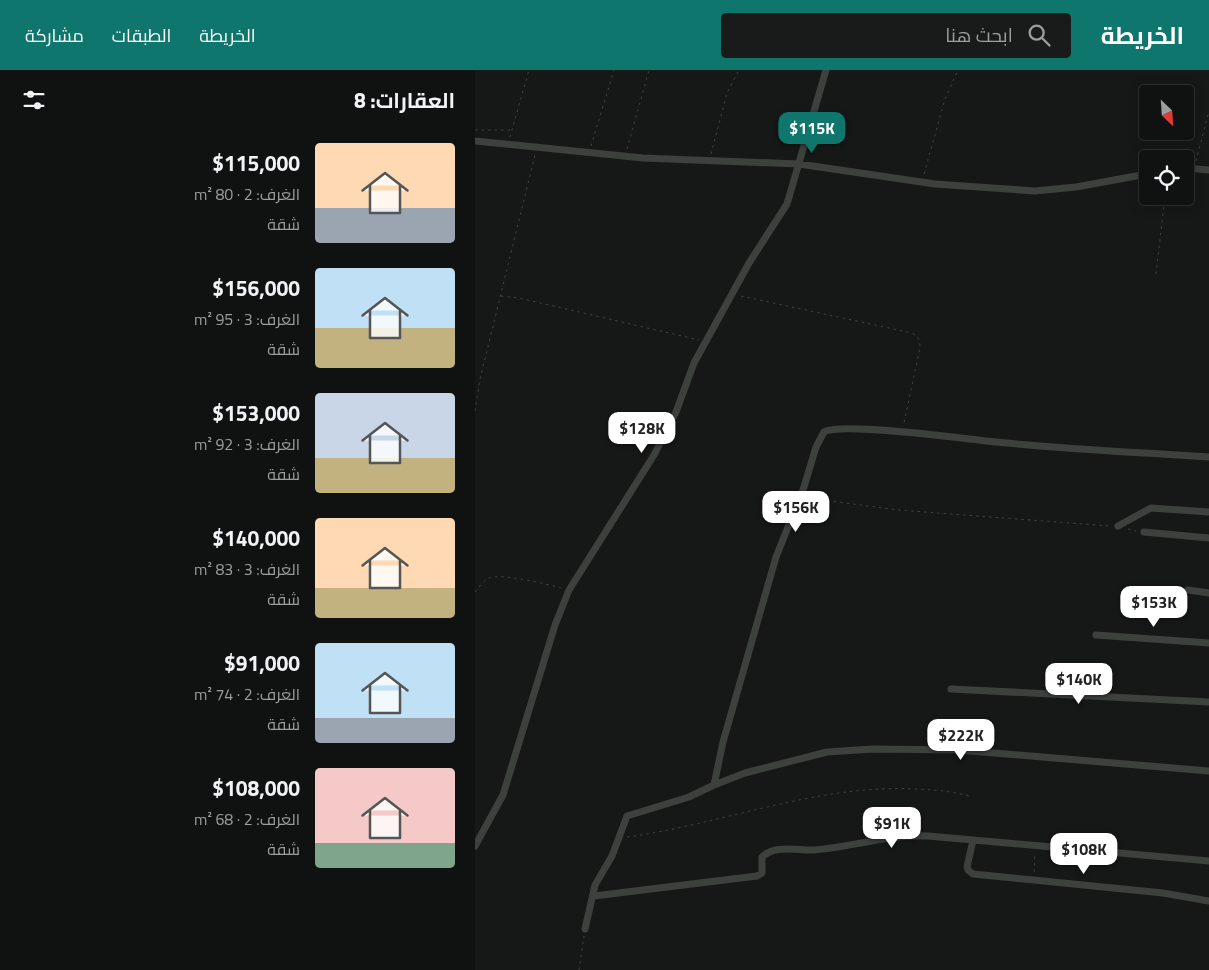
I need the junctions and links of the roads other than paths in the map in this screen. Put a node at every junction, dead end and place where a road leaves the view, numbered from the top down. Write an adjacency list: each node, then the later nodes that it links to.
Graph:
1 (826, 70): 3 (street)
2 (475, 141): 3 (street)
3 (799, 164): 6 (street); 21 (street)
4 (1194, 168): 5 (street)
5 (1209, 170)
6 (1139, 175)
7 (1209, 458): 19 (street)
8 (1209, 512): 9 (street)
9 (1118, 526)
10 (1144, 532): 11 (street)
11 (1209, 538)
12 (1188, 590): 13 (street)
13 (1209, 592)
14 (1096, 635): 15 (street)
15 (1209, 643)
16 (951, 689): 17 (street)
17 (1209, 702)
18 (1209, 771): 19 (street)
19 (714, 785): 23 (street)
20 (973, 840): 22 (street); 23 (street); 24 (street)
21 (475, 846)
22 (1209, 861)
23 (593, 896): 25 (street)
24 (1209, 900)
25 (585, 929)

